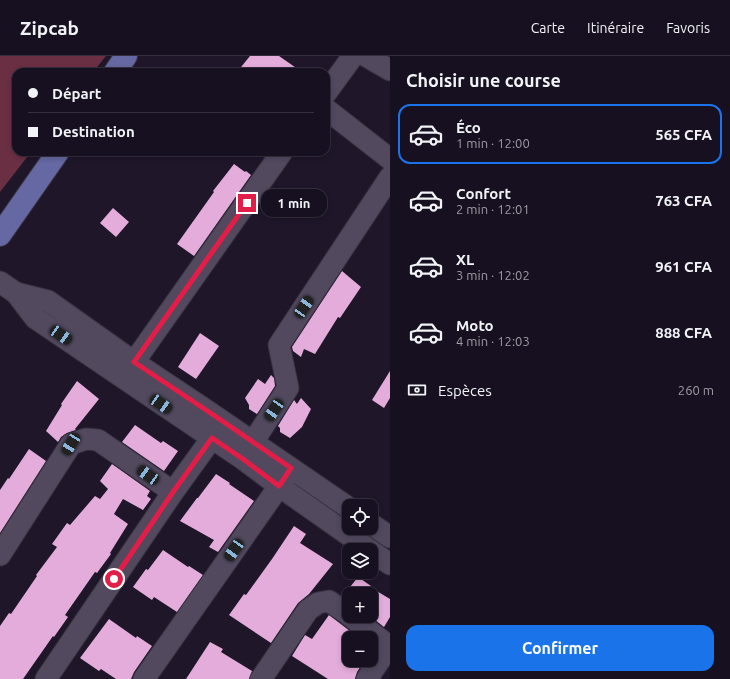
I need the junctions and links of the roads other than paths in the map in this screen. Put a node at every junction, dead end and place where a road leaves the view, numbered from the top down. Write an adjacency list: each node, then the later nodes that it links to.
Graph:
1 (126, 56): 4 (main road)
2 (353, 56): 6 (street)
3 (366, 56): 5 (street)
4 (118, 68)
5 (390, 70)
6 (330, 88)
7 (330, 112): 10 (street)
8 (55, 156): 12 (main road)
9 (279, 156): 14 (street)
10 (390, 159)
11 (390, 177): 16 (street)
12 (0, 235)
13 (8, 288): 14 (street); 15 (street)
14 (134, 362): 16 (street)
15 (212, 438): 18 (street); 19 (street)
16 (253, 442): 17 (street)
17 (291, 468): 18 (street); 20 (street)
18 (279, 486): 23 (street); 31 (street)
19 (173, 492): 24 (street); 30 (street)
20 (342, 503)
21 (378, 529): 22 (street)
22 (390, 537)
23 (360, 543)
24 (0, 555)
25 (378, 556): 26 (street)
26 (390, 564)
27 (342, 610): 32 (street)
28 (359, 623): 29 (street)
29 (390, 646): 33 (street)
30 (46, 679)
31 (144, 679)
32 (260, 679)
33 (367, 679)

